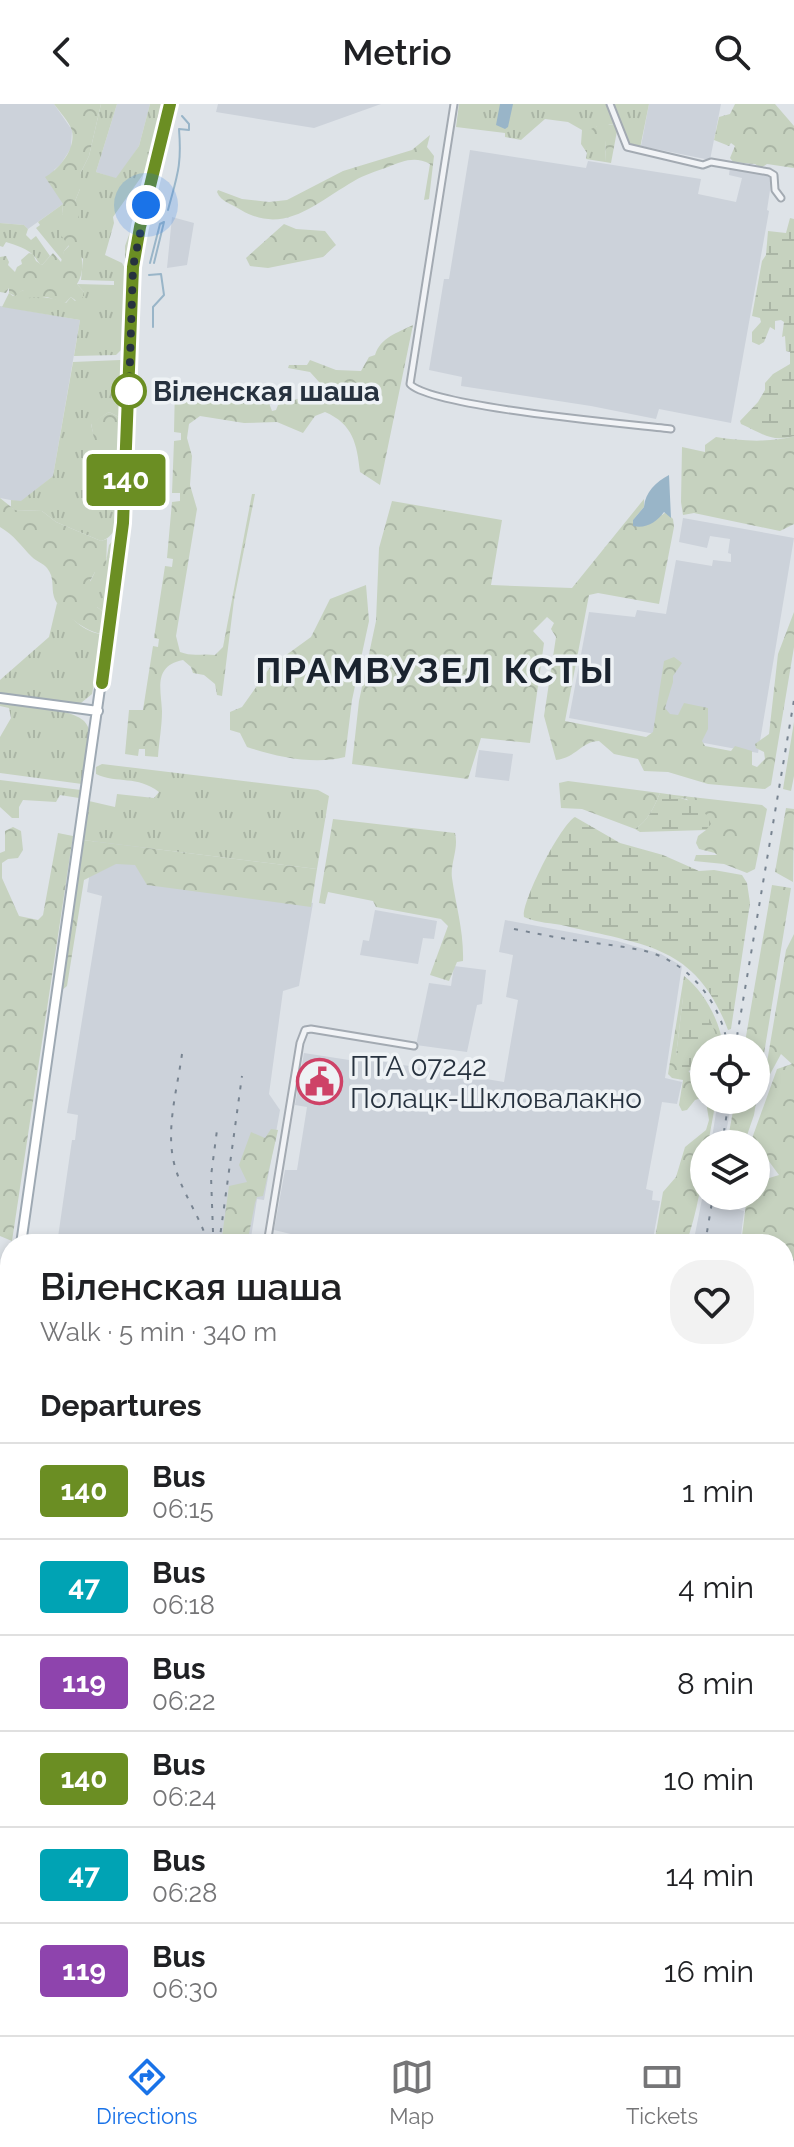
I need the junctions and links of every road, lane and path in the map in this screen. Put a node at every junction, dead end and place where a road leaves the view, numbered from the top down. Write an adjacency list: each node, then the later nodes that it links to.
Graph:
1 (170, 104): 7 (main road)
2 (454, 104): 5 (street)
3 (610, 104): 4 (street)
4 (781, 198)
5 (671, 429)
6 (0, 698): 7 (main road)
7 (98, 711): 9 (main road)
8 (414, 1046): 10 (street)
9 (22, 1234)
10 (269, 1234)

